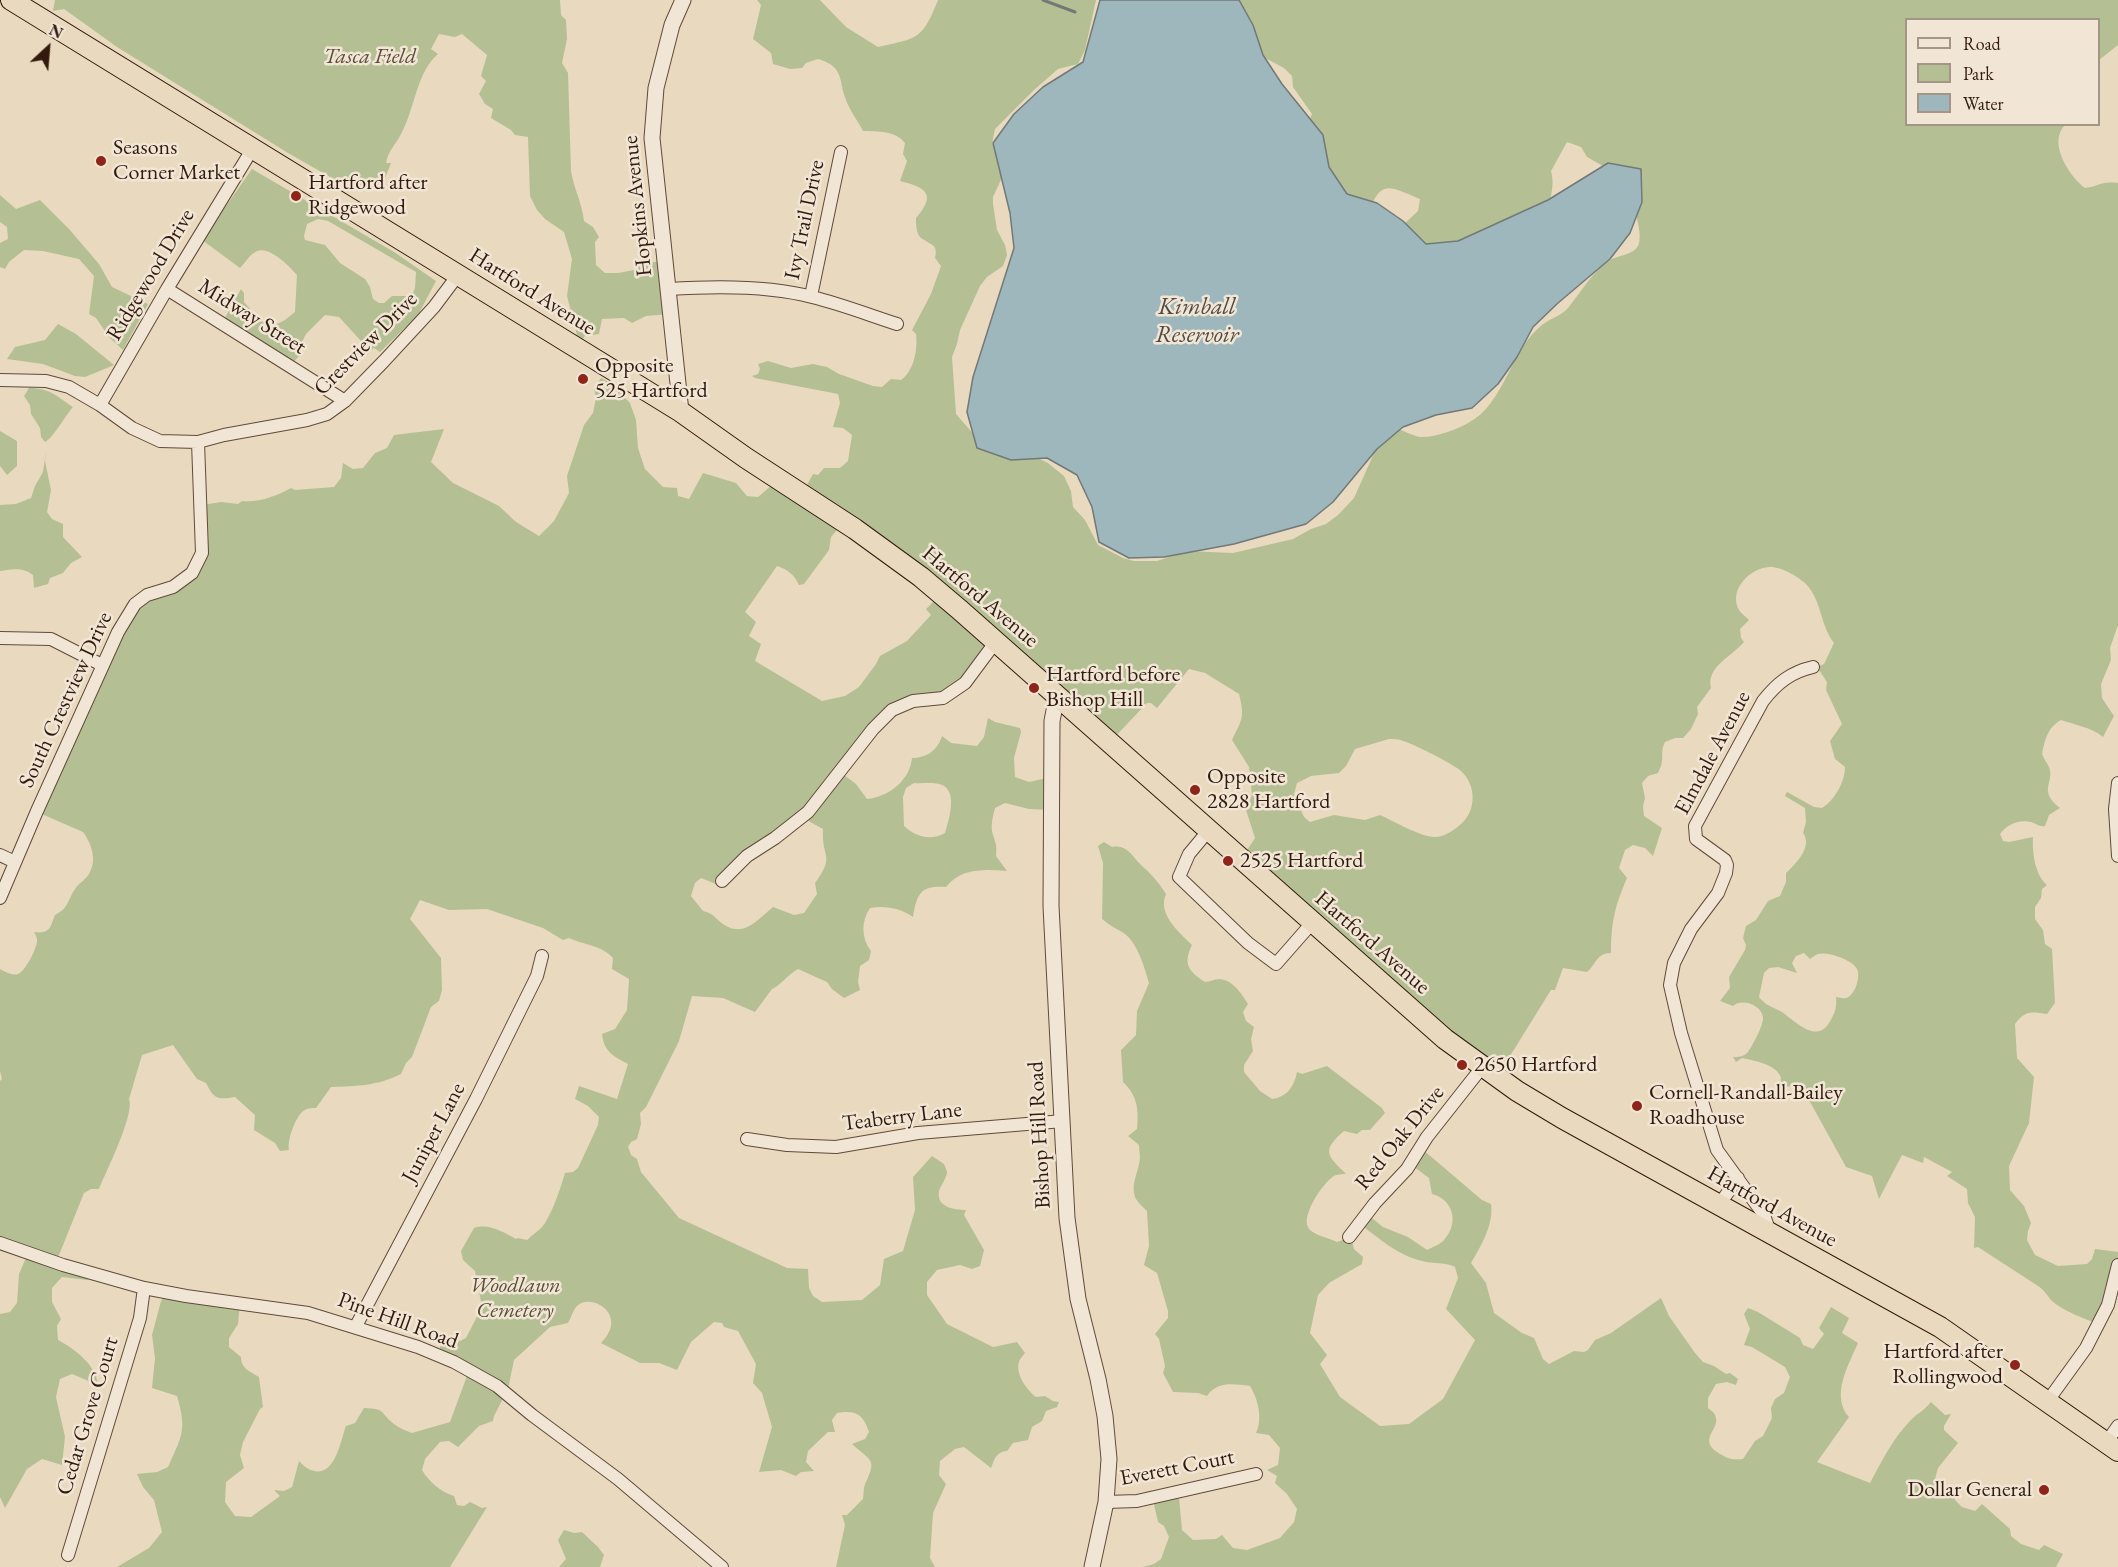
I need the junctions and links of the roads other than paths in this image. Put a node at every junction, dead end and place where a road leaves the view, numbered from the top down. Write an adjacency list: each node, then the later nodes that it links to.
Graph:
1 (11, 0): 3 (highway, Hartford Avenue)
2 (682, 0): 7 (street, Hopkins Avenue)
3 (253, 148): 5 (highway, Hartford Avenue); 6 (street, Ridgewood Drive)
4 (841, 152): 8 (street, Ivy Trail Drive)
5 (458, 275): 11 (street, Crestview Drive); 13 (highway, Hartford Avenue)
6 (167, 289): 11 (street, Midway Street); 12 (street, Ridgewood Drive)
7 (669, 289): 8 (street); 13 (street, Hopkins Avenue)
8 (811, 296): 9 (street)
9 (897, 324)
10 (0, 380): 12 (street, Crestview Drive)
11 (345, 401): 14 (street, Crestview Drive)
12 (100, 405): 14 (street, Crestview Drive)
13 (681, 412): 16 (highway, Hartford Avenue)
14 (198, 442): 17 (street, South Crestview Drive)
15 (0, 638): 17 (street)
16 (997, 640): 19 (highway, Hartford Avenue); 25 (street)
17 (102, 665): 24 (street, South Crestview Drive)
18 (1813, 667): 32 (street, Elmdale Avenue)
19 (1057, 695): 21 (highway, Hartford Avenue); 30 (street, Bishop Hill Road)
20 (2118, 783): 23 (street)
21 (1209, 830): 27 (highway, Hartford Avenue); 27 (street)
22 (0, 855): 24 (street)
23 (2118, 856)
24 (15, 862): 26 (street, South Crestview Drive)
25 (722, 881)
26 (0, 898)
27 (1312, 923): 29 (highway, Hartford Avenue)
28 (542, 956): 39 (street, Juniper Lane)
29 (1483, 1066): 33 (highway, Hartford Avenue); 35 (street, Red Oak Drive)
30 (1063, 1121): 31 (street, Teaberry Lane); 44 (street, Bishop Hill Road)
31 (747, 1139)
32 (1738, 1178): 33 (street); 34 (street)
33 (1719, 1205): 34 (highway, Hartford Avenue)
34 (1771, 1234): 40 (highway, Hartford Avenue)
35 (1349, 1237)
36 (0, 1243): 38 (street, Pine Hill Road)
37 (2118, 1264): 40 (street)
38 (144, 1288): 39 (street, Pine Hill Road); 45 (street, Cedar Grove Court)
39 (356, 1326): 46 (street, Pine Hill Road)
40 (2047, 1402): 42 (highway, Hartford Avenue)
41 (2118, 1426): 42 (street)
42 (2112, 1447)
43 (1256, 1474): 44 (street, Everett Court)
44 (1106, 1502): 47 (street, Bishop Hill Road)
45 (68, 1555)
46 (722, 1567)
47 (1092, 1567)

